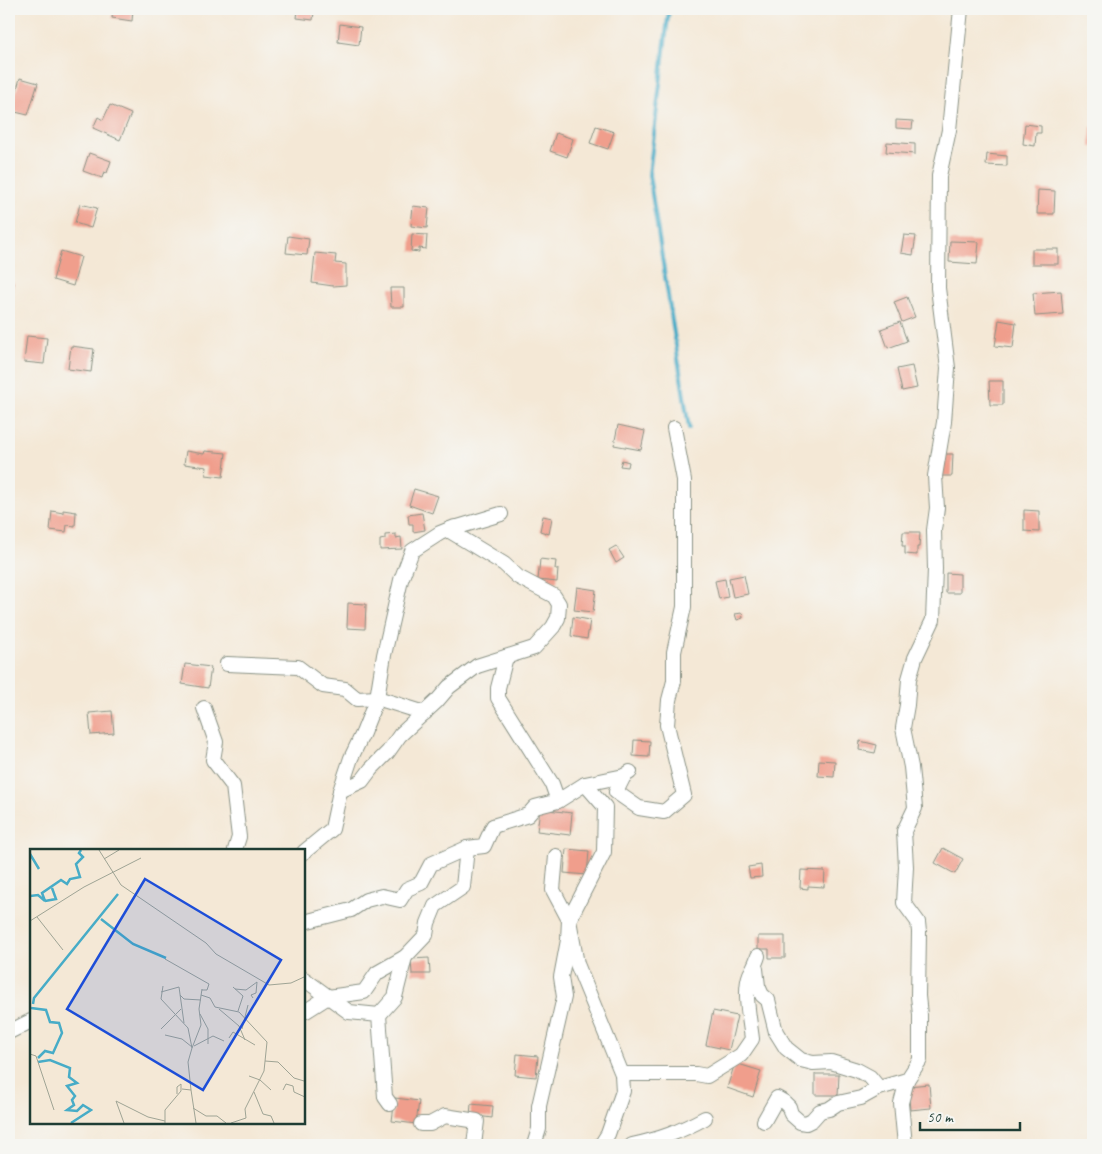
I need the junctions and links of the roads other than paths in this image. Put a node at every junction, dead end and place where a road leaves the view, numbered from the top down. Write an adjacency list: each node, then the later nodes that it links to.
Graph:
1 (961, 9): 27 (street)
2 (674, 428): 10 (street)
3 (506, 657): 5 (street); 7 (street); 11 (street)
4 (226, 664): 5 (street)
5 (377, 698): 7 (street); 9 (street)
6 (204, 708): 14 (street)
7 (424, 713): 9 (street)
8 (585, 784): 10 (street); 11 (street); 12 (street)
9 (340, 791): 15 (street)
10 (616, 792): 12 (street)
11 (558, 801): 13 (street)
12 (604, 807): 17 (street)
13 (467, 848): 18 (street); 19 (street)
14 (235, 849)
15 (305, 851)
16 (556, 856): 17 (street)
17 (568, 920): 26 (street); 34 (street)
18 (305, 922)
19 (405, 957): 21 (street); 23 (street)
20 (305, 980): 21 (street)
21 (328, 997): 22 (street); 23 (street)
22 (306, 1011)
23 (379, 1015): 29 (street)
24 (30, 1022): 25 (street)
25 (9, 1032)
26 (622, 1074): 28 (street); 35 (street)
27 (907, 1080): 28 (street); 37 (street)
28 (878, 1088): 31 (street)
29 (390, 1104)
30 (704, 1118): 36 (street)
31 (764, 1121)
32 (421, 1124): 33 (street)
33 (474, 1145)
34 (534, 1145)
35 (601, 1145)
36 (632, 1145)
37 (905, 1145)

